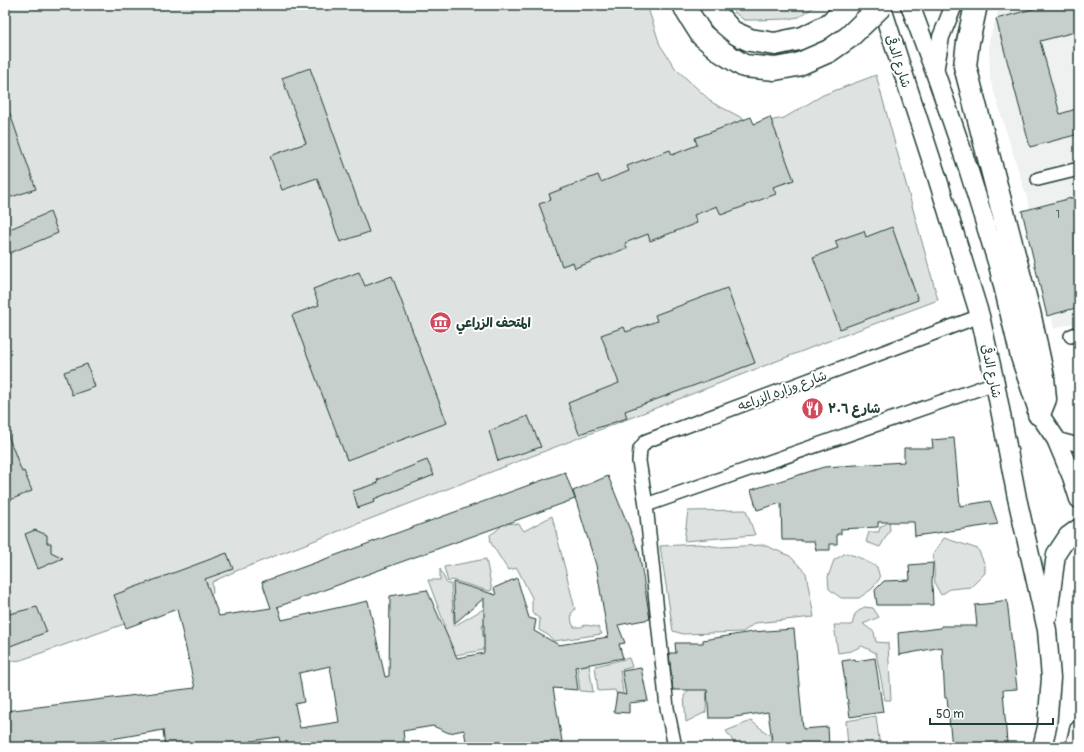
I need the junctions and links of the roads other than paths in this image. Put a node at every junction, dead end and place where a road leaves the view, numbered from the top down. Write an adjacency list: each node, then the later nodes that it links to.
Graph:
1 (684, 5): 4 (highway, bridge)
2 (710, 5): 3 (highway)
3 (853, 5)
4 (882, 5): 11 (main road, شارع الدقى)
5 (910, 5): 8 (main road)
6 (954, 5): 8 (street)
7 (976, 5): 13 (highway)
8 (935, 72): 13 (main road)
9 (1079, 169): 10 (street)
10 (1038, 179)
11 (980, 316): 12 (main road, شارع الدقى); 17 (street, شارع وزاره الزراعه)
12 (995, 383): 17 (street); 19 (main road, شارع الدقى)
13 (1039, 414): 14 (main road)
14 (1056, 439): 15 (street); 16 (main road)
15 (1079, 445)
16 (1079, 499)
17 (646, 505): 21 (street, شارع وزاره الزراعه)
18 (1079, 528): 19 (main road)
19 (1047, 630): 22 (main road, شارع الدقى)
20 (1079, 730): 23 (main road)
21 (675, 747)
22 (1042, 747)
23 (1075, 747)

